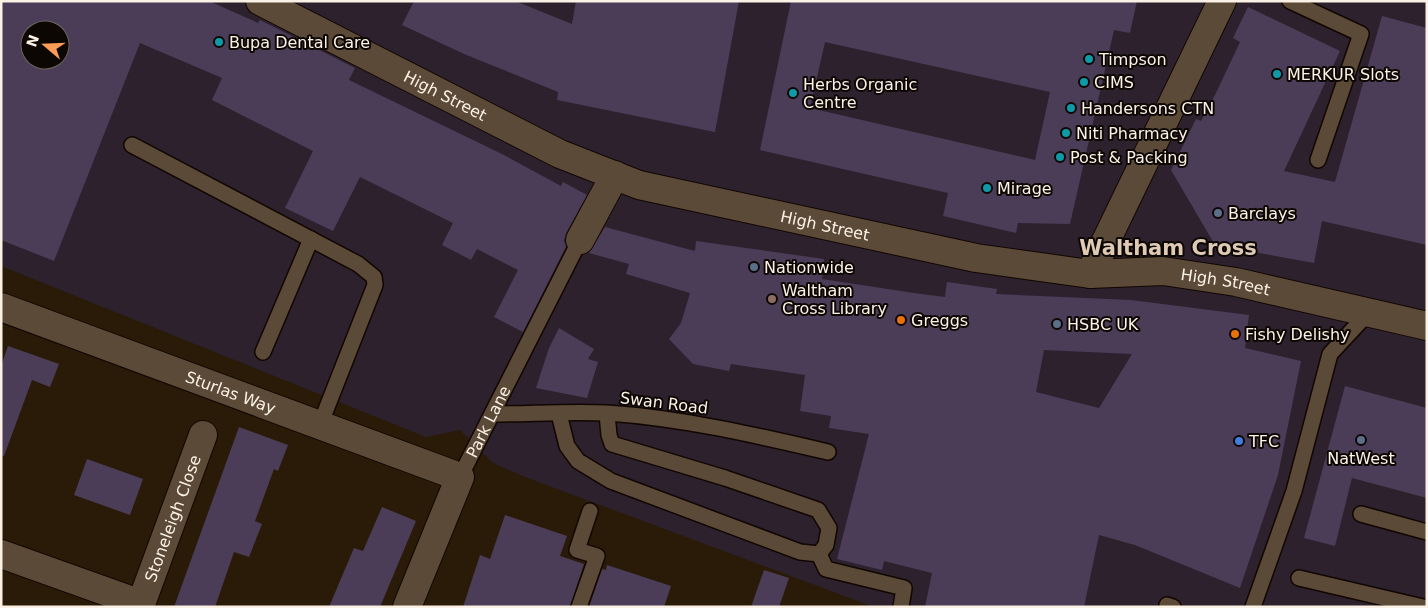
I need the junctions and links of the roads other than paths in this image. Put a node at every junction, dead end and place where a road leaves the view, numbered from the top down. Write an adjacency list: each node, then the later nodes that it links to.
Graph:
1 (260, 1): 6 (street, High Street)
2 (1222, 1): 9 (street)
3 (1290, 1): 5 (lane)
4 (132, 145): 7 (lane)
5 (1318, 160)
6 (615, 175): 8 (street); 9 (street, High Street)
7 (311, 239): 13 (lane); 17 (lane)
8 (580, 240): 14 (lane, Park Lane)
9 (1090, 274): 11 (street, High Street)
10 (1, 307): 17 (street, Sturlas Way)
11 (1370, 311): 12 (street, High Street); 30 (lane)
12 (1427, 326)
13 (263, 352)
14 (493, 414): 15 (lane, Swan Road); 20 (lane, Park Lane)
15 (559, 414): 16 (lane, Swan Road); 25 (lane)
16 (607, 414): 19 (lane, Swan Road); 25 (lane)
17 (320, 425): 20 (street, Sturlas Way)
18 (203, 435): 24 (street, Stoneleigh Close)
19 (828, 452)
20 (460, 477): 27 (street, Park Lane)
21 (590, 511): 28 (lane)
22 (1361, 514): 23 (lane)
23 (1427, 532)
24 (1, 554)
25 (819, 554): 29 (lane)
26 (1299, 578): 31 (lane)
27 (407, 607)
28 (579, 607)
29 (901, 607)
30 (1253, 607)
31 (1423, 607)

